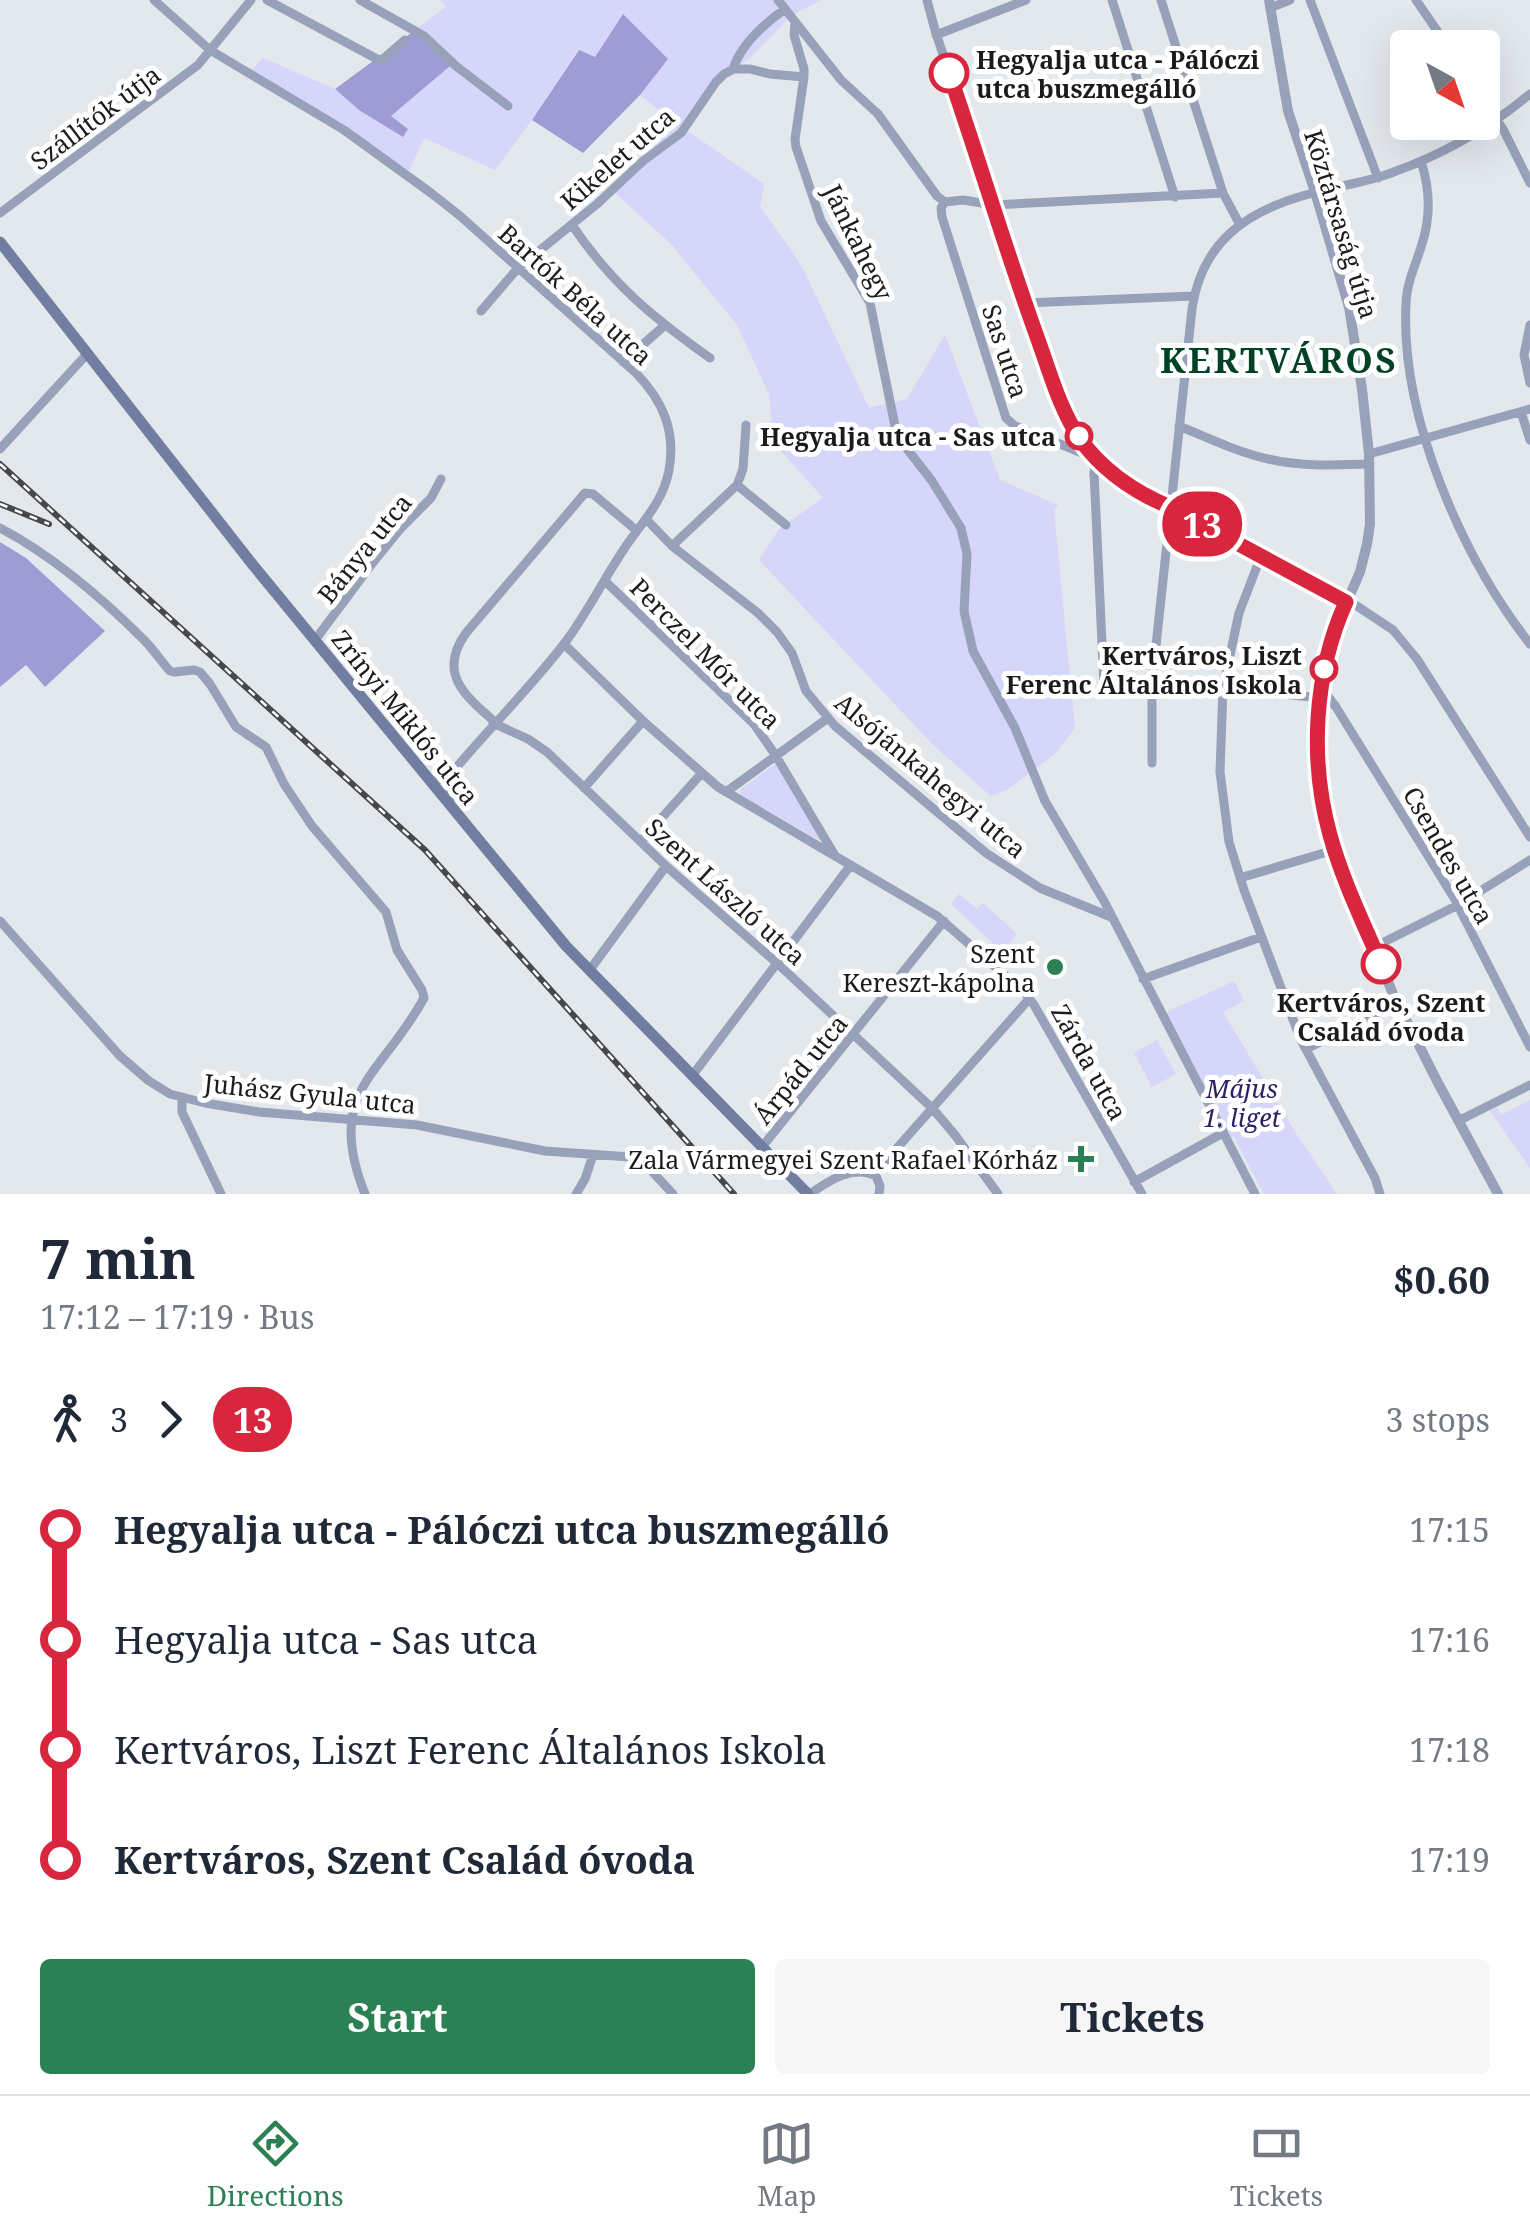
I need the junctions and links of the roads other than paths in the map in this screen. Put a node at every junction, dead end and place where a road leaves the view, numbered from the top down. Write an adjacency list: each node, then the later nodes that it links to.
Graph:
1 (154, 0): 18 (street, Bartók Béla utca)
2 (251, 0): 18 (street, Szállítók útja)
3 (267, 0): 17 (street)
4 (360, 0): 22 (street)
5 (927, 0): 16 (street)
6 (1026, 0): 16 (street)
7 (1112, 0): 31 (street)
8 (1161, 0): 30 (street)
9 (1290, 0): 13 (street)
10 (1310, 0): 27 (street)
11 (1416, 0): 15 (street)
12 (782, 4): 14 (street); 19 (street, Kikelet utca)
13 (1270, 4): 29 (street, Köztársaság útja)
14 (794, 24): 20 (street, Jánkahegy); 32 (street, Sas utca)
15 (1437, 30)
16 (936, 35): 33 (street)
17 (405, 40)
18 (210, 50): 34 (street, Szállítók útja); 38 (street, Bartók Béla utca)
19 (733, 69): 20 (street); 35 (street, Kikelet utca)
20 (804, 77): 95 (street, Jánkahegy)
21 (1530, 94): 23 (street)
22 (508, 106)
23 (1500, 117)
24 (1500, 125): 28 (street)
25 (1462, 140): 26 (street)
26 (1420, 161): 27 (street); 51 (street)
27 (1378, 178): 29 (street)
28 (1530, 183)
29 (1315, 192): 36 (street); 55 (street, Köztársaság útja)
30 (1223, 194): 31 (street); 36 (street)
31 (1175, 197): 33 (street)
32 (944, 202): 33 (street); 54 (street, Sas utca)
33 (994, 205): 40 (street)
34 (0, 213)
35 (572, 224): 38 (street, Kikelet utca); 43 (street)
36 (1240, 225): 39 (street)
37 (0, 242): 44 (main road, Zrínyi Miklós utca)
38 (518, 268): 41 (street, Kikelet utca); 46 (street, Bartók Béla utca)
39 (1194, 296): 40 (street); 50 (street)
40 (1024, 303): 54 (street)
41 (481, 311)
42 (1530, 325): 47 (street)
43 (664, 326): 45 (street); 46 (street)
44 (87, 354): 53 (street); 67 (main road, Zrínyi Miklós utca)
45 (710, 358)
46 (624, 362): 59 (street, Bartók Béla utca)
47 (1530, 383)
48 (1526, 411): 51 (street); 52 (street)
49 (746, 424): 57 (street)
50 (1179, 426): 55 (street); 58 (street)
51 (1426, 439): 55 (street); 69 (street)
52 (1530, 440)
53 (0, 449)
54 (1096, 459): 58 (street); 71 (street)
55 (1369, 459): 66 (street, Köztársaság útja)
56 (441, 479): 67 (street, Bánya utca)
57 (738, 485): 60 (street); 63 (street)
58 (1170, 507): 64 (street); 70 (street)
59 (647, 520): 62 (street, Bartók Béla utca); 63 (street, Alsójánkahegyi utca)
60 (786, 525)
61 (0, 528): 112 (street)
62 (636, 530): 65 (street, Bartók Béla utca); 77 (street, Szent László utca)
63 (672, 546): 75 (street, Alsójánkahegyi utca)
64 (1261, 556): 66 (street); 72 (street)
65 (605, 581): 68 (street, Bartók Béla utca); 78 (street, Perczel Mór utca)
66 (1346, 602): 74 (street, Köztársaság útja); 86 (street)
67 (315, 640): 82 (main road, Zrínyi Miklós utca)
68 (564, 644): 76 (street, Zárda utca); 77 (street, Bartók Béla utca)
69 (1530, 644)
70 (1152, 683): 73 (street); 79 (street)
71 (1104, 686)
72 (1222, 688): 74 (street); 93 (street)
73 (1202, 689)
74 (1321, 696): 88 (street, Köztársaság útja); 94 (street, Csendes utca)
75 (828, 718): 78 (street); 95 (street, Alsójánkahegyi utca)
76 (643, 721): 81 (street, Zárda utca); 83 (street)
77 (494, 723): 80 (street, Bartók Béla utca); 83 (street, Szent László utca)
78 (776, 756): 84 (street); 89 (street, Perczel Mór utca)
79 (1152, 763)
80 (456, 768): 82 (street); 85 (street)
81 (700, 774): 84 (street, Zárda utca); 87 (street)
82 (431, 782): 85 (main road, Zrínyi Miklós utca)
83 (584, 788): 87 (street, Szent László utca)
84 (726, 792): 89 (street, Zárda utca)
85 (450, 805): 101 (main road, Zrínyi Miklós utca)
86 (1530, 837)
87 (641, 841): 91 (street, Szent László utca)
88 (1334, 850): 93 (street); 99 (street, Köztársaság útja)
89 (836, 857): 92 (street, Zárda utca)
90 (1530, 860): 94 (street)
91 (666, 866): 100 (street, Szent László utca); 101 (street)
92 (850, 866): 96 (street, Zárda utca); 100 (street)
93 (1240, 878): 98 (street)
94 (1458, 905): 99 (street); 106 (street, Csendes utca)
95 (1109, 913): 102 (street, Jánkahegy)
96 (944, 921): 103 (street, Zárda utca); 105 (street, Árpád utca)
97 (0, 922): 110 (street, Juhász Gyula utca)
98 (1261, 937): 102 (street); 107 (street)
99 (1374, 947): 104 (street, Köztársaság útja)
100 (778, 964): 105 (street, Szent László utca); 108 (street)
101 (588, 971): 108 (main road, Zrínyi Miklós utca)
102 (1143, 979): 114 (street, Jánkahegy)
103 (1030, 998): 111 (street); 118 (street, Zárda utca)
104 (1398, 1004): 107 (street); 113 (street, Köztársaság útja)
105 (852, 1035): 111 (street, Szent László utca); 115 (street, Árpád utca)
106 (1530, 1047)
107 (1306, 1049): 128 (street)
108 (692, 1076): 115 (main road, Zrínyi Miklós utca)
109 (1530, 1085): 113 (street)
110 (182, 1098): 112 (street, Juhász Gyula utca); 119 (street)
111 (933, 1109): 117 (street); 125 (street, Szent László utca)
112 (352, 1120): 116 (street, Juhász Gyula utca); 120 (street)
113 (1458, 1121): 129 (street, Köztársaság útja)
114 (1223, 1133): 118 (street); 127 (street, Jánkahegy)
115 (762, 1148): 123 (main road, Zrínyi Miklós utca)
116 (593, 1154): 121 (street); 122 (street, Juhász Gyula utca)
117 (874, 1174): 123 (street); 124 (street)
118 (1134, 1182): 126 (street, Zárda utca)
119 (221, 1194)
120 (365, 1194)
121 (576, 1194)
122 (672, 1194)
123 (809, 1194)
124 (879, 1194)
125 (998, 1194)
126 (1142, 1194)
127 (1255, 1194)
128 (1380, 1194)
129 (1498, 1194)

